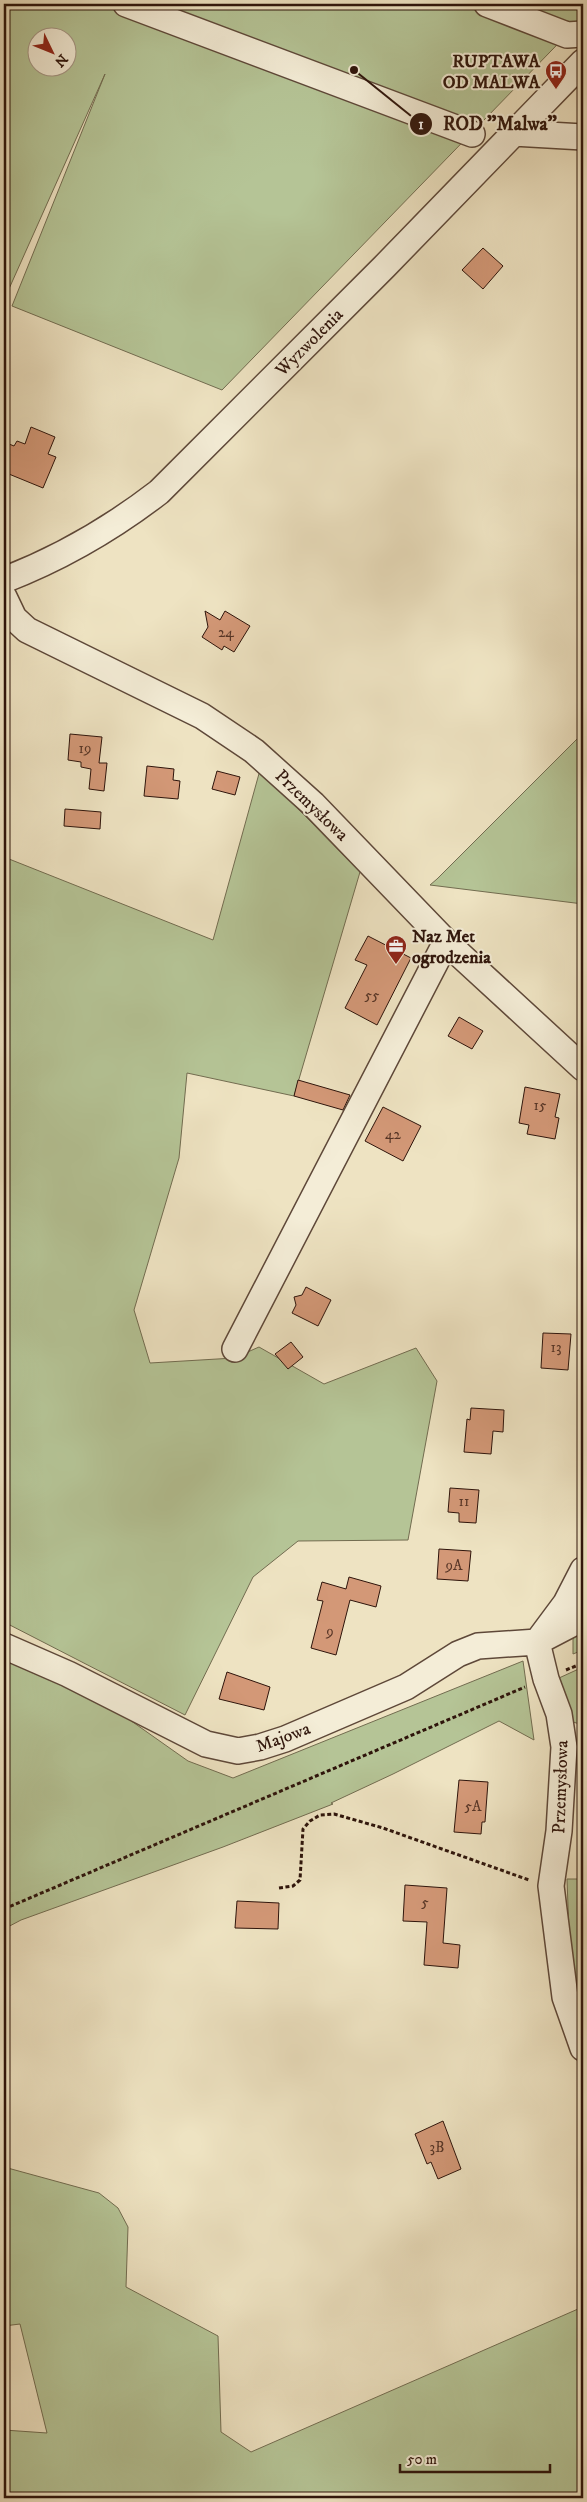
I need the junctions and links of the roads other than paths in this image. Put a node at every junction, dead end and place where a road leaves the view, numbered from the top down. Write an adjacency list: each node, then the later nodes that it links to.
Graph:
1 (126, 4): 6 (street)
2 (487, 4): 3 (street)
3 (583, 34)
4 (583, 62): 5 (street, Wyzwolenia)
5 (513, 133): 7 (street); 8 (street, Wyzwolenia)
6 (472, 134)
7 (583, 136)
8 (4, 580)
9 (4, 597): 10 (street, Przemysłowa)
10 (446, 942): 11 (street, Przemysłowa); 12 (street)
11 (583, 1068)
12 (235, 1349)
13 (583, 1570): 15 (street)
14 (583, 1618): 15 (street)
15 (537, 1642): 16 (street, Majowa); 17 (street, Przemysłowa)
16 (4, 1646)
17 (583, 2048)

